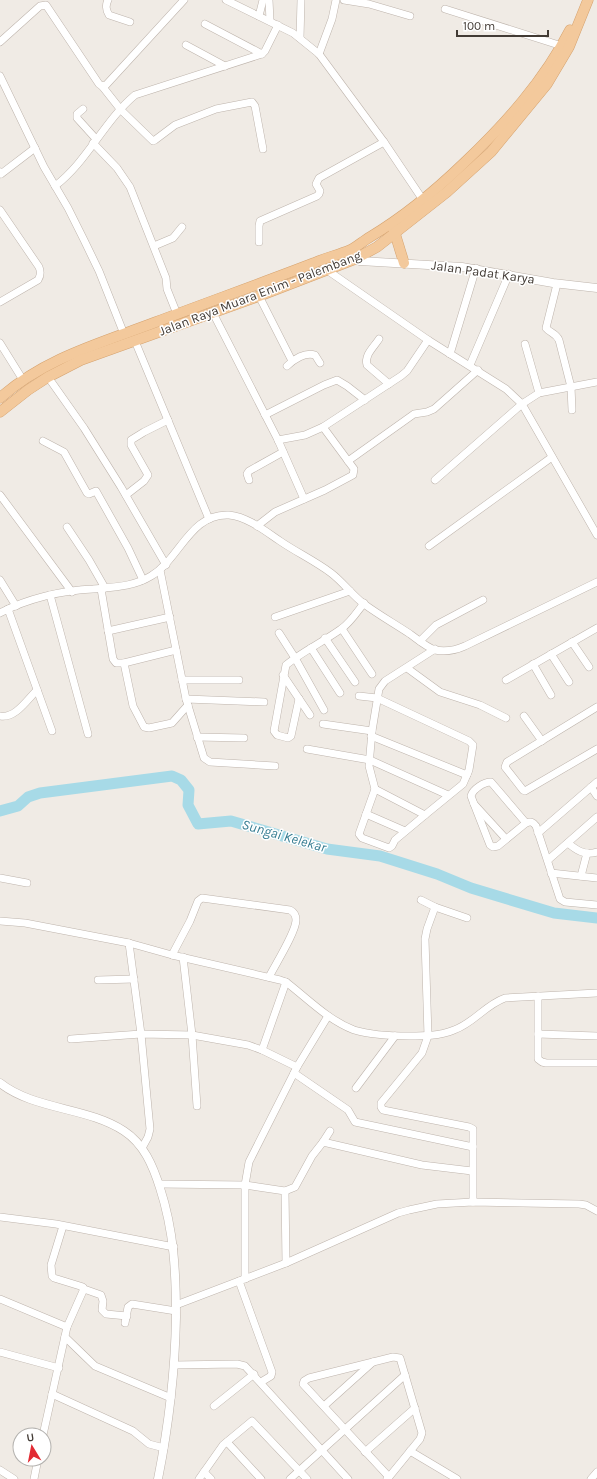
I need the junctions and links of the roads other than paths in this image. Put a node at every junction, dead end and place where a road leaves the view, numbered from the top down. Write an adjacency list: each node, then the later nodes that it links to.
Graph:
1 (108, 0): 15 (street)
2 (184, 0): 26 (street)
3 (226, 0): 12 (street)
4 (263, 0): 12 (street)
5 (269, 0): 14 (street)
6 (301, 0): 18 (street)
7 (336, 0): 23 (street)
8 (344, 0): 13 (street)
9 (581, 0): 21 (main road, Jalan Raya Muara Enim - Palembang)
10 (588, 0): 38 (main road, Jalan Raya Muara Enim - Palembang)
11 (445, 10): 21 (street)
12 (259, 16): 14 (street)
13 (410, 16)
14 (270, 21): 17 (street)
15 (130, 22)
16 (205, 24): 22 (street)
17 (278, 25): 18 (street); 22 (street)
18 (300, 38): 23 (street)
19 (0, 42): 26 (street)
20 (186, 45): 24 (street)
21 (562, 46): 35 (main road, Jalan Raya Muara Enim - Palembang)
22 (262, 54): 24 (street)
23 (319, 54): 30 (street)
24 (225, 66): 28 (street)
25 (0, 76): 31 (street)
26 (102, 86): 28 (street)
27 (83, 109): 29 (street)
28 (121, 110): 29 (street); 32 (street)
29 (95, 141): 34 (street); 40 (street)
30 (384, 142): 35 (street); 39 (street)
31 (35, 148): 33 (street); 34 (street)
32 (263, 149)
33 (0, 172)
34 (55, 186): 54 (street)
35 (423, 200): 38 (main road, Jalan Raya Muara Enim - Palembang)
36 (0, 210): 51 (street)
37 (182, 227): 40 (street)
38 (393, 228): 41 (main road, Jalan Raya Muara Enim - Palembang); 43 (main road)
39 (259, 242)
40 (154, 246): 53 (street)
41 (353, 254): 42 (main road, Jalan Raya Muara Enim - Palembang); 43 (street, Jalan Padat Karya); 45 (main road, Jalan Raya Muara Enim - Palembang)
42 (318, 261): 45 (street); 47 (main road, Jalan Raya Muara Enim - Palembang)
43 (404, 263): 44 (street, Jalan Padat Karya)
44 (476, 268): 46 (street, Jalan Padat Karya); 60 (street)
45 (325, 270): 50 (main road, Jalan Raya Muara Enim - Palembang); 56 (street)
46 (509, 274): 48 (street, Jalan Padat Karya); 63 (street)
47 (263, 283): 50 (main road); 53 (main road, Jalan Raya Muara Enim - Palembang)
48 (557, 284): 49 (street, Jalan Padat Karya); 70 (street)
49 (597, 288)
50 (263, 294): 52 (main road, Jalan Raya Muara Enim - Palembang); 61 (street)
51 (0, 302)
52 (213, 313): 57 (main road, Jalan Raya Muara Enim - Palembang); 77 (street)
53 (178, 314): 54 (main road, Jalan Raya Muara Enim - Palembang)
54 (124, 334): 67 (main road, Jalan Raya Muara Enim - Palembang)
55 (379, 339): 69 (street)
56 (428, 340): 60 (street); 69 (street)
57 (136, 341): 66 (main road, Jalan Raya Muara Enim - Palembang); 78 (street)
58 (0, 343): 67 (street)
59 (525, 344): 71 (street)
60 (450, 354): 63 (street)
61 (292, 361): 62 (street); 64 (street)
62 (320, 363)
63 (470, 365): 65 (street)
64 (287, 366)
65 (478, 370): 74 (street); 84 (street)
66 (48, 377): 76 (main road, Jalan Raya Muara Enim - Palembang); 87 (street)
67 (23, 380): 72 (main road, Jalan Raya Muara Enim - Palembang)
68 (597, 382): 70 (street)
69 (389, 384): 73 (street)
70 (571, 387): 71 (street); 75 (street)
71 (539, 393): 74 (street)
72 (0, 398)
73 (365, 400): 77 (street); 79 (street)
74 (522, 404): 83 (street); 86 (street)
75 (572, 410)
76 (0, 412)
77 (265, 415): 80 (street)
78 (168, 420): 87 (street); 90 (street)
79 (323, 427): 80 (street); 84 (street)
80 (278, 440): 82 (street)
81 (43, 441): 98 (street)
82 (283, 452): 85 (street); 89 (street)
83 (552, 457): 93 (street); 94 (street)
84 (348, 460): 89 (street)
85 (249, 480)
86 (435, 480)
87 (126, 495): 95 (street)
88 (1, 499): 102 (street)
89 (304, 499): 91 (street)
90 (209, 519): 91 (street); 95 (street)
91 (257, 526): 101 (street)
92 (67, 527): 100 (street)
93 (597, 535)
94 (428, 546)
95 (166, 565): 96 (street)
96 (160, 570): 98 (street); 109 (street)
97 (0, 580): 106 (street)
98 (143, 580): 100 (street)
99 (597, 582): 119 (street)
100 (103, 589): 102 (street); 113 (street)
101 (350, 591): 105 (street); 110 (street)
102 (72, 592): 103 (street)
103 (50, 595): 106 (street); 150 (street)
104 (483, 600): 116 (street)
105 (364, 604): 112 (street); 116 (street)
106 (16, 606): 107 (street)
107 (8, 609): 108 (street); 134 (street)
108 (0, 613)
109 (170, 617): 113 (street); 120 (street)
110 (275, 617)
111 (597, 628): 117 (street)
112 (342, 629): 115 (street); 127 (street)
113 (108, 631): 123 (street)
114 (279, 634): 122 (street)
115 (326, 638): 118 (street); 132 (street)
116 (420, 642): 119 (street)
117 (572, 642): 121 (street); 125 (street)
118 (311, 648): 122 (street); 135 (street)
119 (435, 649): 126 (street)
120 (176, 650): 123 (street); 129 (street)
121 (551, 654): 124 (street); 133 (street)
122 (295, 658): 128 (street); 143 (street)
123 (124, 663): 140 (street)
124 (533, 664): 131 (street); 136 (street)
125 (589, 667)
126 (407, 668): 138 (street); 147 (street)
127 (372, 674)
128 (283, 676): 139 (street); 139 (street)
129 (182, 680): 130 (street); 140 (street)
130 (239, 680)
131 (506, 680)
132 (355, 682)
133 (570, 682)
134 (37, 690): 145 (street); 149 (street)
135 (340, 692)
136 (551, 695)
137 (359, 696): 138 (street)
138 (377, 698): 151 (street); 159 (street)
139 (299, 699): 144 (street)
140 (187, 702): 141 (street); 152 (street)
141 (264, 702)
142 (597, 707): 154 (street)
143 (324, 710)
144 (310, 715)
145 (0, 716)
146 (524, 716): 154 (street)
147 (506, 718)
148 (323, 724): 151 (street)
149 (52, 731)
150 (88, 734)
151 (372, 734): 157 (street); 159 (street)
152 (197, 737): 153 (street); 158 (street)
153 (244, 738)
154 (542, 741): 156 (street)
155 (307, 749): 157 (street)
156 (597, 749)
157 (370, 760): 162 (street); 163 (street)
158 (275, 766)
159 (467, 775): 163 (street)
160 (597, 782): 161 (street)
161 (591, 787): 164 (street); 171 (street)
162 (375, 789): 166 (street); 167 (street)
163 (448, 795): 167 (street)
164 (597, 796)
165 (474, 804): 169 (street); 172 (street); 172 (street)
166 (366, 814): 170 (street); 170 (street)
167 (425, 815): 170 (street)
168 (597, 817): 173 (street)
169 (526, 823): 171 (street); 172 (street)
170 (405, 831)
171 (538, 833): 176 (street)
172 (506, 840)
173 (568, 843): 175 (street); 176 (street)
174 (597, 852): 175 (street)
175 (587, 853): 178 (street)
176 (548, 860): 177 (street)
177 (552, 873): 178 (street); 183 (street)
178 (581, 876): 180 (street)
179 (0, 878): 181 (street)
180 (597, 878)
181 (28, 883)
182 (421, 900): 184 (street)
183 (597, 905)
184 (435, 906): 185 (street); 201 (street)
185 (468, 918)
186 (0, 920): 187 (street)
187 (129, 943): 188 (street); 191 (street)
188 (172, 955): 189 (street); 190 (street)
189 (183, 957): 190 (street); 199 (street)
190 (269, 977): 193 (street)
191 (134, 979): 192 (street); 197 (street)
192 (98, 980)
193 (286, 982): 196 (street); 204 (street)
194 (597, 993): 195 (street)
195 (538, 996): 198 (street); 201 (street)
196 (328, 1016): 200 (street); 206 (street)
197 (141, 1034): 199 (street); 203 (street); 213 (street)
198 (538, 1034): 202 (street); 205 (street)
199 (192, 1035): 204 (street); 209 (street)
200 (396, 1036): 201 (street); 208 (street)
201 (428, 1036): 212 (street)
202 (597, 1036)
203 (71, 1039)
204 (262, 1050): 206 (street)
205 (597, 1063)
206 (295, 1070): 212 (street); 216 (street)
207 (0, 1084): 213 (street)
208 (356, 1088)
209 (197, 1106)
210 (330, 1132): 211 (street)
211 (323, 1142): 214 (street); 217 (street)
212 (473, 1147): 214 (street)
213 (142, 1148): 215 (street)
214 (472, 1171): 218 (street)
215 (159, 1184): 216 (street); 222 (street)
216 (245, 1186): 217 (street); 224 (street)
217 (284, 1191): 223 (street)
218 (473, 1202): 219 (street); 223 (street)
219 (597, 1211)
220 (0, 1217): 221 (street)
221 (64, 1226): 222 (street); 225 (street)
222 (174, 1247): 227 (street)
223 (286, 1263): 224 (street)
224 (242, 1280): 227 (street); 236 (street)
225 (84, 1289): 227 (street); 228 (street)
226 (0, 1299): 228 (street)
227 (176, 1308): 232 (street)
228 (67, 1327): 229 (street)
229 (65, 1337): 233 (street); 238 (street)
230 (0, 1352): 233 (street)
231 (375, 1361): 235 (street); 240 (street); 240 (street)
232 (174, 1365): 234 (street); 238 (street)
233 (59, 1368): 237 (street)
234 (254, 1374): 236 (street); 239 (street)
235 (405, 1375): 241 (street); 243 (street)
236 (261, 1382): 246 (street)
237 (52, 1394): 242 (street); 245 (street)
238 (171, 1398): 245 (street)
239 (214, 1406)
240 (324, 1406): 243 (street)
241 (415, 1408): 247 (street); 248 (street)
242 (45, 1427)
243 (345, 1430): 246 (street); 248 (street)
244 (227, 1442): 251 (street); 252 (street); 260 (street)
245 (164, 1448): 257 (street)
246 (322, 1450): 251 (street); 263 (street)
247 (410, 1451): 254 (street); 264 (street)
248 (365, 1452): 254 (street)
249 (36, 1467): 256 (street)
250 (0, 1470): 255 (street)
251 (299, 1471): 261 (street); 262 (street)
252 (204, 1472): 258 (street); 259 (street)
253 (597, 1472): 265 (street)
254 (388, 1478)
255 (14, 1479)
256 (34, 1479)
257 (158, 1479)
258 (199, 1479)
259 (211, 1479)
260 (261, 1479)
261 (290, 1479)
262 (307, 1479)
263 (348, 1479)
264 (457, 1479)
265 (591, 1479)

